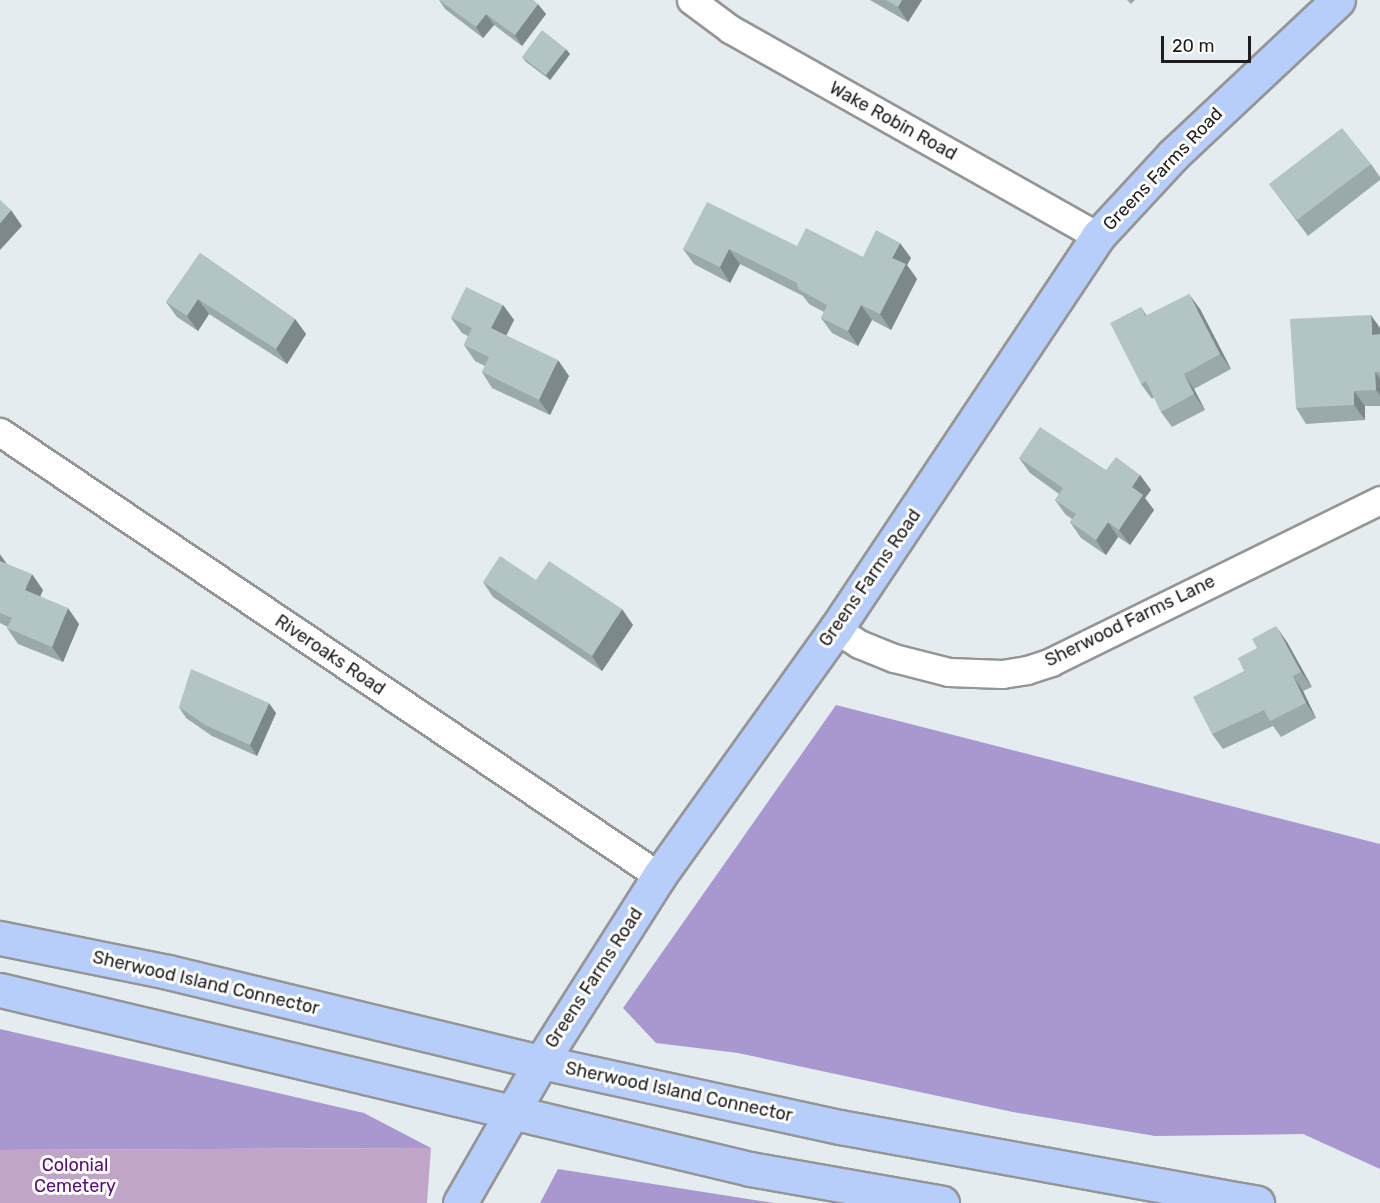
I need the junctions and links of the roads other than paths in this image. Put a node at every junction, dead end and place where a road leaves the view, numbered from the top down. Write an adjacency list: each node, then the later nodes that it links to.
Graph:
1 (691, 0): 3 (street, Wake Robin Road)
2 (1338, 0): 3 (main road, Greens Farms Road)
3 (1098, 236): 6 (main road, Greens Farms Road)
4 (0, 432): 7 (street, Riveroaks Road)
5 (1380, 500): 6 (street, Sherwood Farms Lane)
6 (836, 629): 7 (main road, Greens Farms Road)
7 (659, 876): 10 (main road, Greens Farms Road)
8 (0, 938): 10 (main road, Sherwood Island Connector)
9 (0, 990): 11 (main road)
10 (541, 1062): 11 (main road, Greens Farms Road); 14 (main road, Sherwood Island Connector)
11 (510, 1113): 12 (main road, Greens Farms Road); 13 (main road)
12 (460, 1203)
13 (942, 1203)
14 (1257, 1203)

